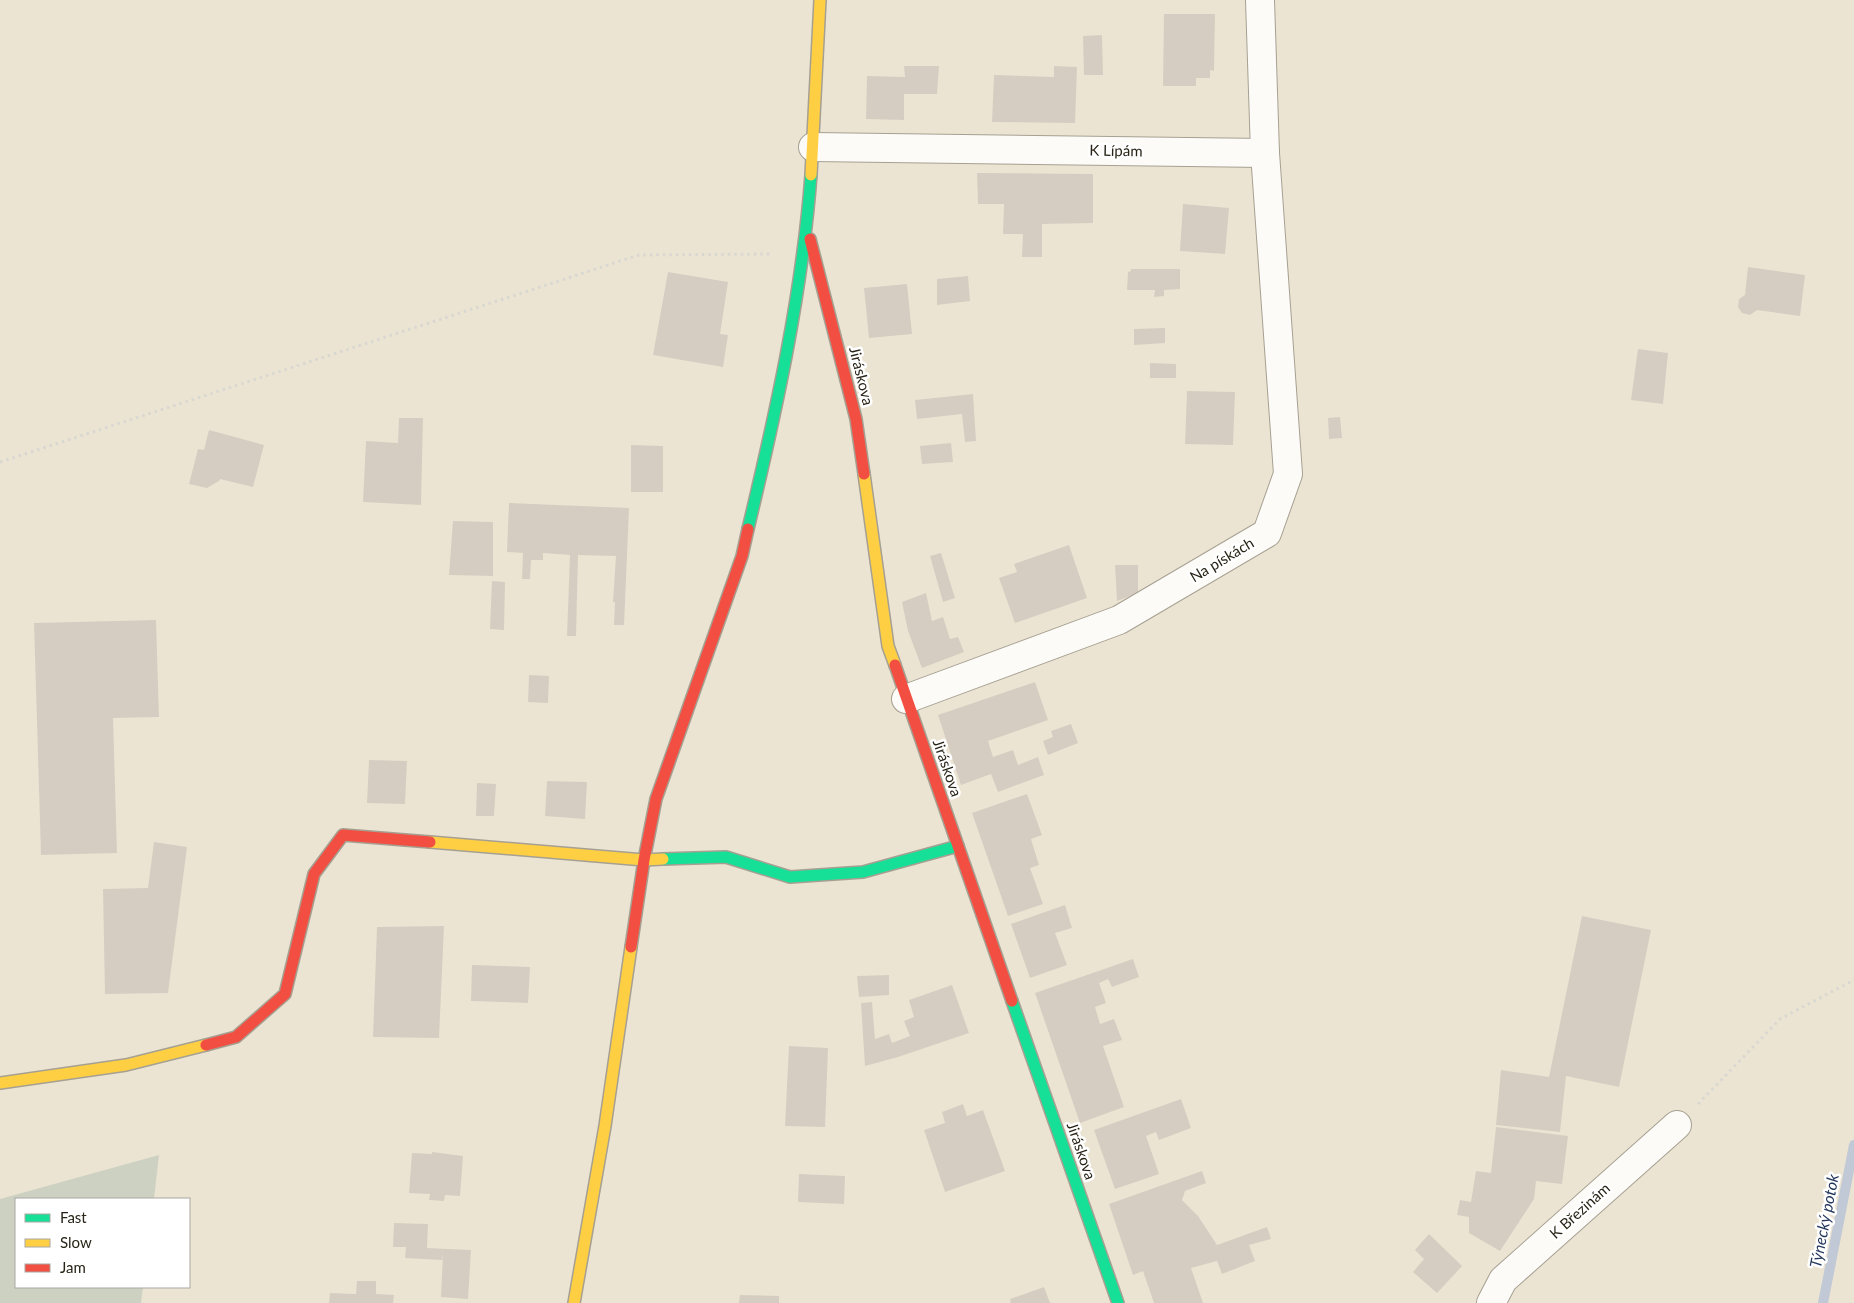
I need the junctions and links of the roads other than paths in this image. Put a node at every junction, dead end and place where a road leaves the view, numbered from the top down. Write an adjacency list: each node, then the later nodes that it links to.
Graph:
1 (820, 0): 3 (street)
2 (1260, 0): 4 (street)
3 (814, 147): 4 (street, K Lípám); 5 (street)
4 (1265, 153): 6 (street, Na pískách)
5 (807, 228): 6 (street, Jiráskova); 8 (street)
6 (906, 699): 7 (street, Jiráskova)
7 (958, 846): 8 (street); 12 (street, Jiráskova)
8 (644, 860): 9 (street); 11 (street)
9 (0, 1082)
10 (1677, 1125): 13 (street, K Březinám)
11 (574, 1303)
12 (1118, 1303)
13 (1491, 1303)

